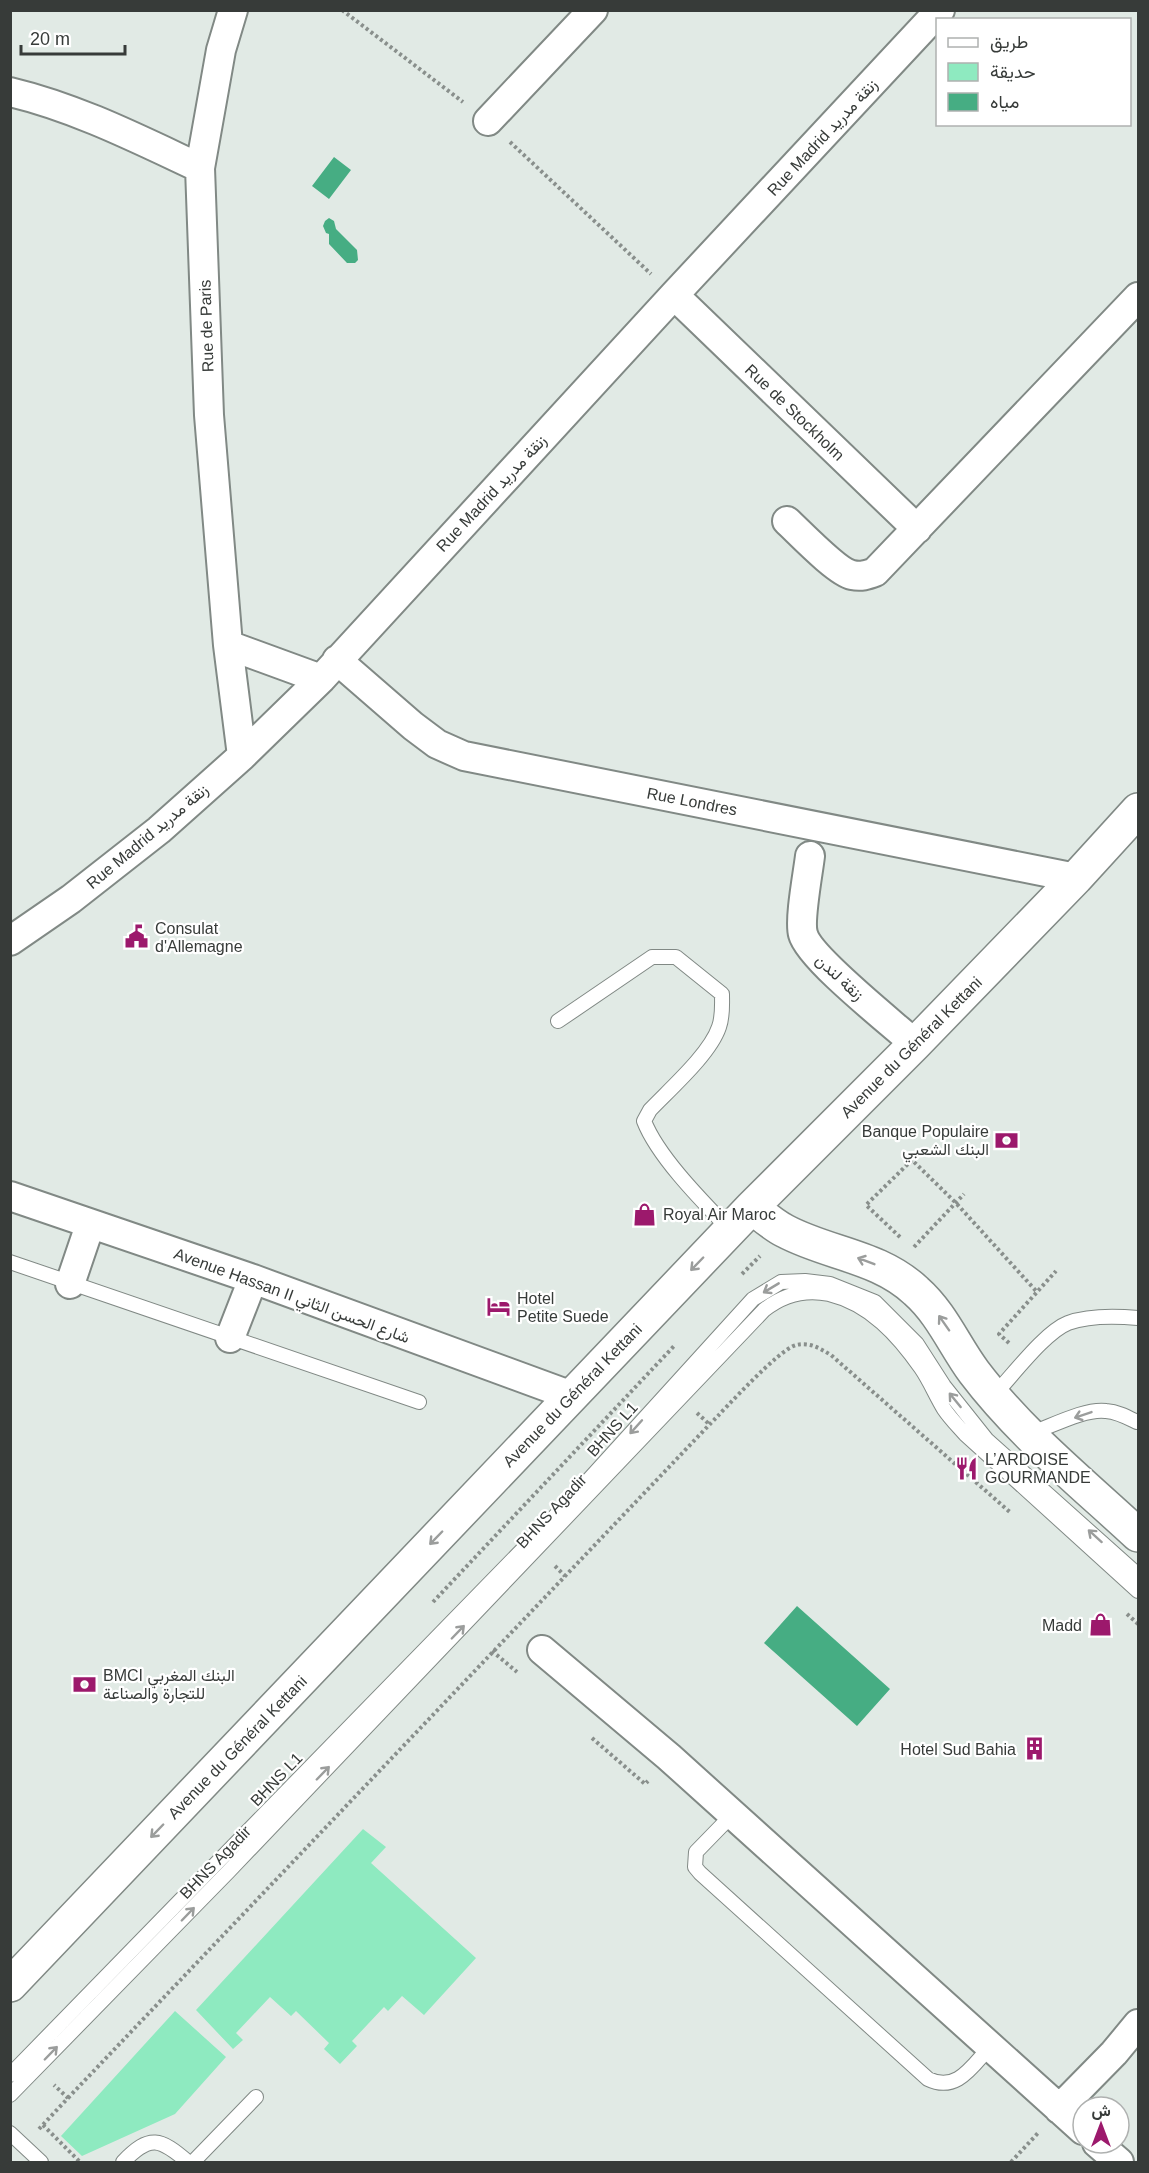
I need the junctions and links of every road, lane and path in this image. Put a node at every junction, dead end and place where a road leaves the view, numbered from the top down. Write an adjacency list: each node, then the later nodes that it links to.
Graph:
1 (233, 10): 7 (street, Rue de Paris)
2 (342, 10): 6 (path)
3 (593, 10): 6 (street)
4 (936, 12): 8 (street, Rue Madrid زنقة مدريد)
5 (10, 92): 7 (street)
6 (488, 121): 8 (path)
7 (200, 168): 12 (street, Rue de Paris)
8 (674, 295): 11 (street, Rue de Stockholm); 13 (street, Rue Madrid زنقة مدريد)
9 (1138, 297): 11 (street)
10 (787, 520): 11 (street)
11 (917, 529)
12 (228, 645): 13 (street); 14 (street, Rue de Paris)
13 (329, 670): 14 (street, Rue Madrid زنقة مدريد); 17 (street, Rue Londres)
14 (242, 756): 18 (street, Rue Madrid زنقة مدريد)
15 (1138, 810): 17 (street, Avenue du Général Kettani)
16 (810, 856): 20 (street, زنقة لندن)
17 (1076, 878): 20 (street, Avenue du Général Kettani)
18 (10, 941)
19 (558, 1021): 26 (lane)
20 (915, 1044): 24 (street, Avenue du Général Kettani)
21 (964, 1194): 23 (path)
22 (10, 1196): 25 (street, Avenue Hassan II شارع الحسن الثاني)
23 (956, 1203): 23 (path); 31 (path)
24 (752, 1207): 26 (street, Avenue du Général Kettani); 35 (street, one-way to 24)
25 (90, 1225): 29 (street, Avenue Hassan II شارع الحسن الثاني); 30 (street)
26 (730, 1230): 36 (street, Avenue du Général Kettani, one-way to 36)
27 (10, 1262): 30 (lane)
28 (1056, 1271): 31 (path)
29 (253, 1279): 33 (street); 36 (street, Avenue Hassan II شارع الحسن الثاني)
30 (69, 1284): 33 (lane)
31 (1037, 1292): 34 (path)
32 (1138, 1318): 34 (lane)
33 (230, 1338): 37 (lane)
34 (1028, 1359): 35 (lane)
35 (994, 1395): 39 (street)
36 (572, 1396): 48 (street, Avenue du Général Kettani, one-way to 48)
37 (419, 1402)
38 (1137, 1422): 39 (lane, one-way to 39)
39 (1029, 1434): 41 (street)
40 (1015, 1516): 54 (path)
41 (1138, 1535)
42 (1138, 1575): 51 (lane, BHNS L1, one-way to 51)
43 (1138, 1591): 52 (lane, BHNS Agadir, one-way to 43)
44 (1121, 1609): 45 (path)
45 (1138, 1624)
46 (542, 1650): 47 (street)
47 (732, 1815): 50 (street); 50 (lane)
48 (10, 1985)
49 (1138, 2024): 55 (street)
50 (990, 2047): 55 (street)
51 (10, 2075)
52 (10, 2095)
53 (256, 2097): 63 (lane)
54 (68, 2098)
55 (1059, 2109): 56 (street); 64 (path)
56 (1071, 2120)
57 (43, 2125): 60 (path)
58 (10, 2133): 59 (lane)
59 (41, 2163)
60 (80, 2163)
61 (123, 2163): 62 (lane)
62 (188, 2163)
63 (193, 2163)
64 (1011, 2163)

